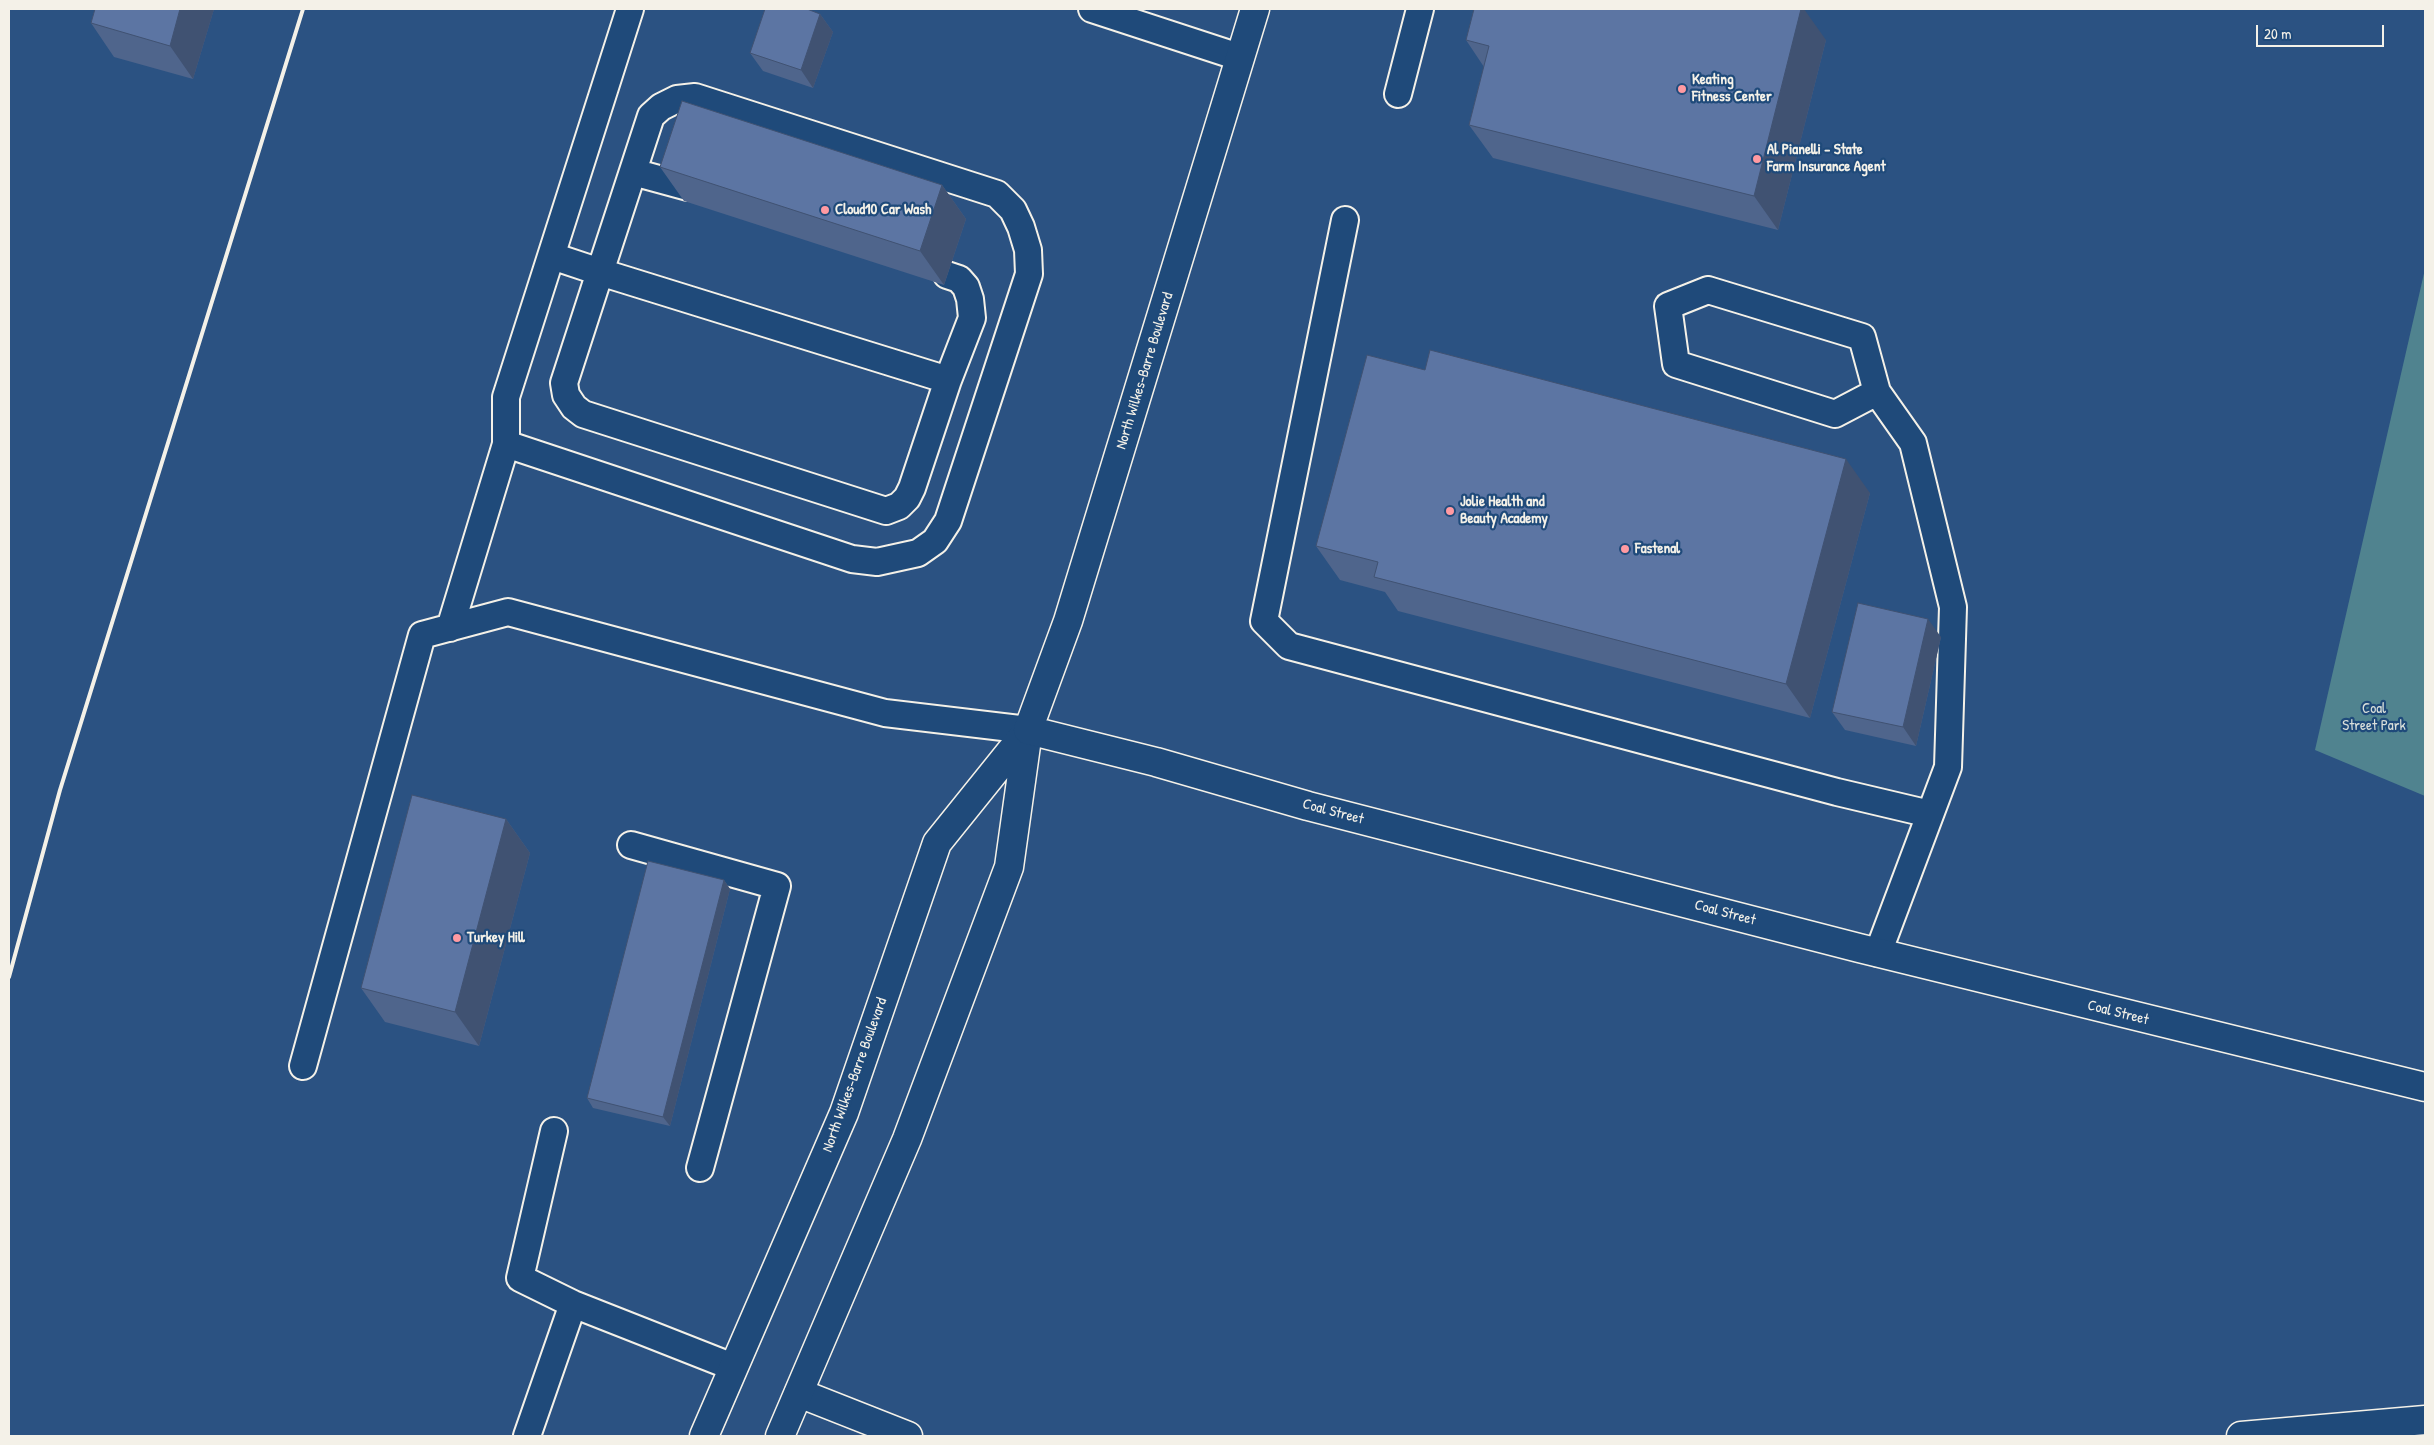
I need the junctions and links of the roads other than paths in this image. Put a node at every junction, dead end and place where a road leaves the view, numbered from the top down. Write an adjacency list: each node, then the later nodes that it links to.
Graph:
1 (630, 9): 10 (lane)
2 (1087, 9): 5 (lane)
3 (1255, 9): 5 (main road, North Wilkes-Barre Boulevard)
4 (1420, 9): 6 (lane)
5 (1239, 57): 17 (main road, North Wilkes-Barre Boulevard)
6 (1398, 94)
7 (633, 172): 8 (lane); 11 (lane); 15 (lane)
8 (688, 187)
9 (1344, 220): 18 (lane)
10 (552, 256): 11 (lane); 15 (lane)
11 (600, 272): 13 (lane); 13 (lane)
12 (947, 275): 13 (lane)
13 (948, 380)
14 (1877, 392): 14 (lane); 18 (lane)
15 (506, 444): 16 (lane)
16 (450, 628): 17 (lane); 21 (lane)
17 (1028, 730): 20 (main road, Coal Street); 26 (main road, North Wilkes-Barre Boulevard); 27 (main road, North Wilkes-Barre Boulevard)
18 (1930, 814): 20 (lane)
19 (631, 845): 24 (lane)
20 (1878, 953): 22 (main road, Coal Street)
21 (302, 1066)
22 (2425, 1086)
23 (554, 1131): 25 (lane)
24 (700, 1168)
25 (573, 1304): 26 (lane); 29 (lane)
26 (733, 1367): 30 (main road, North Wilkes-Barre Boulevard)
27 (799, 1393): 31 (main road, North Wilkes-Barre Boulevard); 32 (main road)
28 (2425, 1420): 33 (main road)
29 (528, 1436)
30 (704, 1436)
31 (780, 1436)
32 (908, 1436)
33 (2241, 1436)

